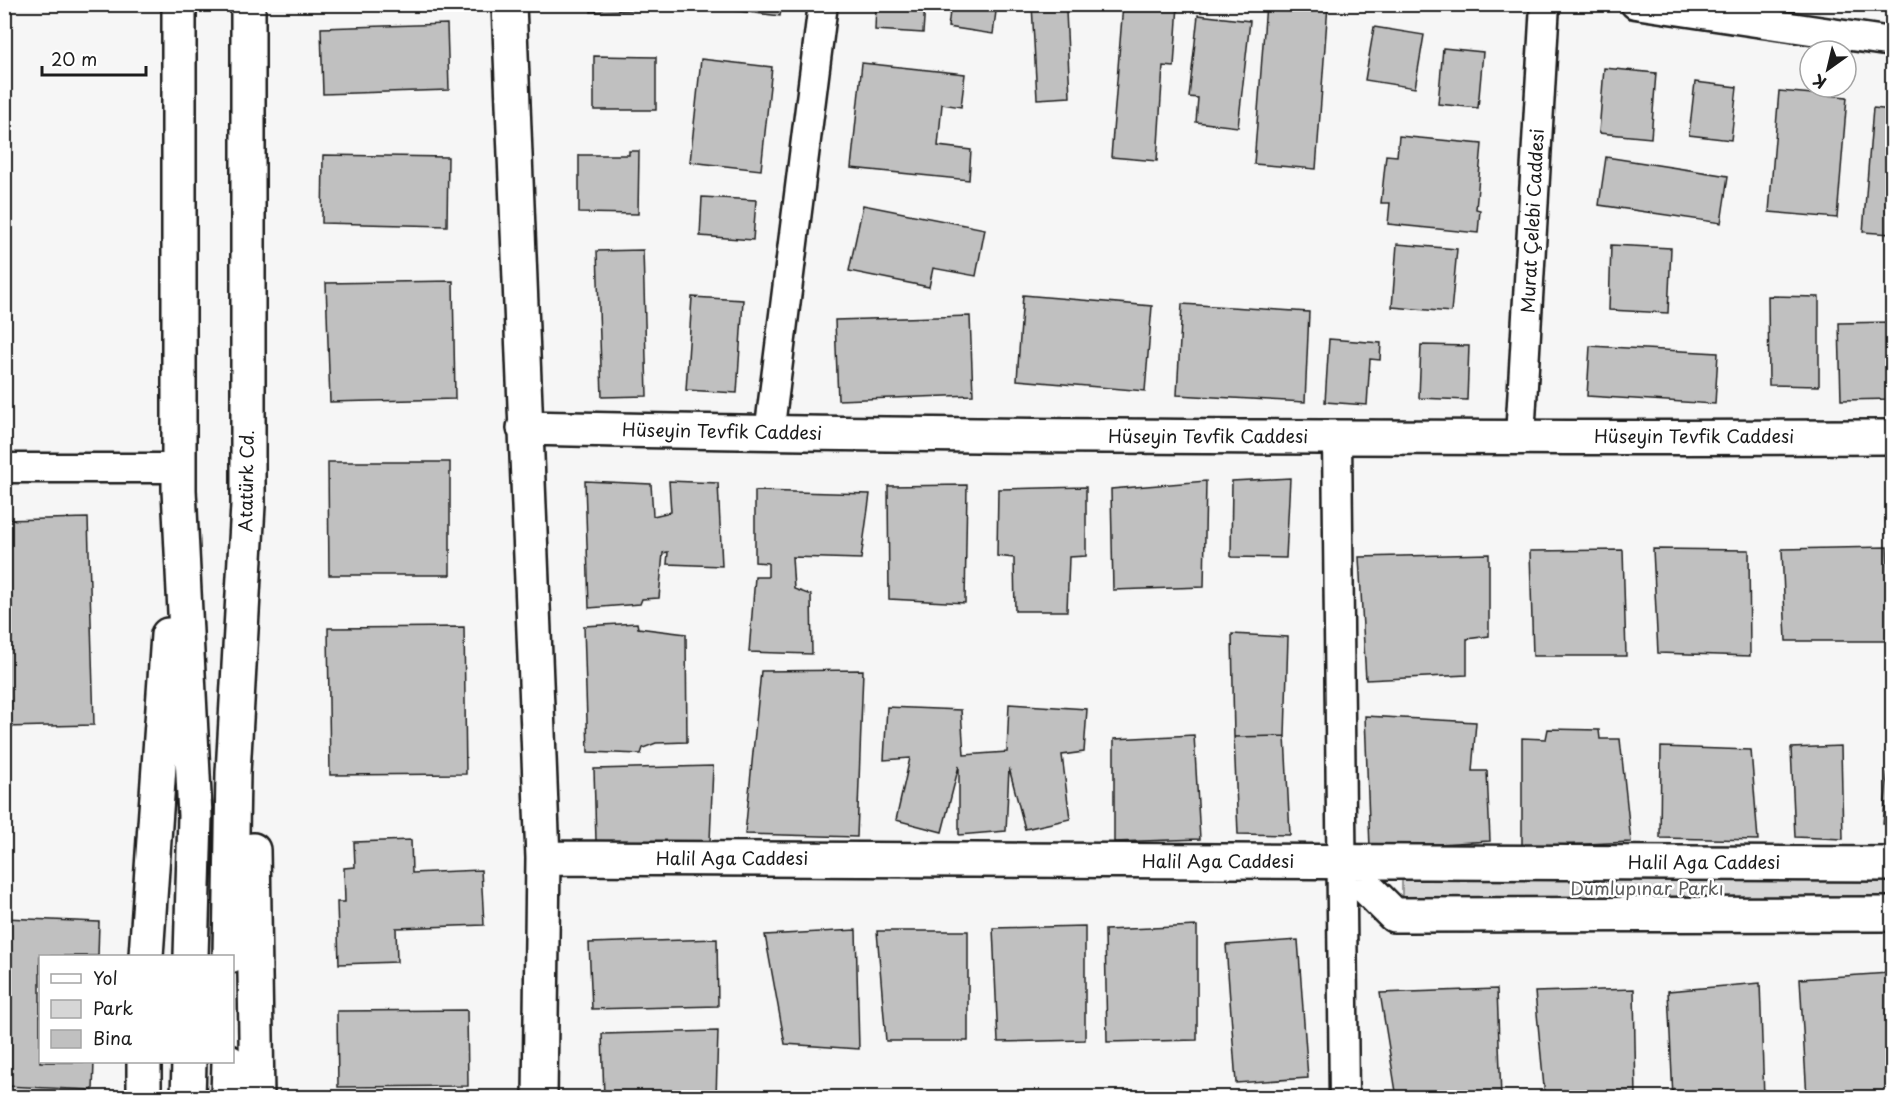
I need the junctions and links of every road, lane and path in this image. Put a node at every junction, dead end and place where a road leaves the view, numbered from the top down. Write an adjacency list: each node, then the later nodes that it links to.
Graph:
1 (179, 4): 14 (street)
2 (248, 4): 15 (street, Atatürk Cd.)
3 (509, 4): 8 (street)
4 (823, 4): 9 (street)
5 (1545, 4): 10 (street, Murat Çelebi Caddesi)
6 (1635, 4): 7 (street)
7 (1893, 42)
8 (524, 428): 9 (street, Hüseyin Tevfik Caddesi); 16 (street)
9 (769, 434): 12 (street, Hüseyin Tevfik Caddesi)
10 (1520, 437): 11 (street, Hüseyin Tevfik Caddesi); 12 (street, Hüseyin Tevfik Caddesi)
11 (1893, 437)
12 (1337, 438): 17 (street)
13 (4, 468): 14 (street)
14 (179, 479): 20 (street); 21 (street)
15 (248, 505): 22 (street, Atatürk Cd.); 29 (street)
16 (543, 858): 17 (street, Halil Aga Caddesi); 30 (street)
17 (1342, 863): 18 (street, Halil Aga Caddesi); 19 (street); 31 (street)
18 (1893, 864)
19 (1893, 914)
20 (146, 955)
21 (191, 955)
22 (230, 955)
23 (144, 1063): 26 (street)
24 (189, 1063): 27 (street)
25 (229, 1063): 28 (street)
26 (144, 1098)
27 (188, 1098)
28 (228, 1098)
29 (257, 1098)
30 (540, 1098)
31 (1344, 1098)

